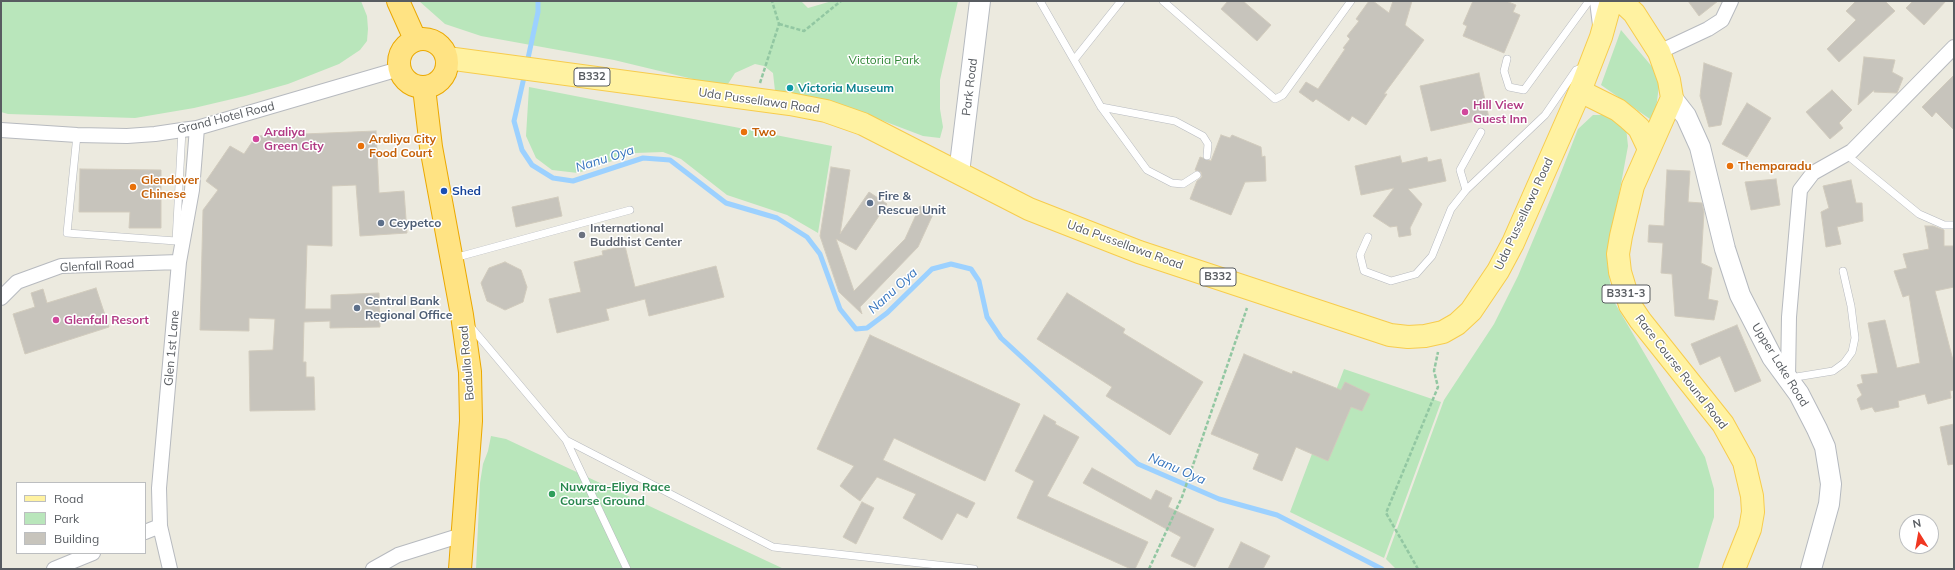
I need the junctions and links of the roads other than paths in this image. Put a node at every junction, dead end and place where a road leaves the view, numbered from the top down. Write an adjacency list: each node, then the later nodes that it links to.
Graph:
1 (398, 1): 13 (highway)
2 (980, 1): 33 (street, Park Road)
3 (1040, 1): 18 (lane)
4 (1121, 1): 18 (lane)
5 (1163, 1): 6 (lane)
6 (1351, 1)
7 (1589, 1): 17 (lane)
8 (1597, 1): 12 (street)
9 (1611, 1): 12 (main road, Uda Pussellawa Road / B332)
10 (1621, 1): 15 (main road)
11 (1732, 1): 15 (street)
12 (1601, 37): 19 (main road, Uda Pussellawa Road / B332)
13 (415, 39): 16 (highway); 20 (highway)
14 (1954, 47): 31 (street)
15 (1659, 52): 23 (main road)
16 (447, 58): 21 (highway); 33 (main road, Uda Pussellawa Road / B332)
17 (1508, 59)
18 (1074, 60): 24 (lane)
19 (1591, 63): 22 (main road, Uda Pussellawa Road / B332); 35 (lane)
20 (399, 69): 21 (highway); 25 (street, Grand Hotel Road)
21 (424, 88): 39 (highway, Badulla Road)
22 (1580, 91): 30 (main road); 33 (main road, Uda Pussellawa Road / B332)
23 (1672, 98): 30 (main road, Race Course Round Road / B331-3); 44 (street, Upper Lake Road)
24 (1101, 106): 32 (lane); 34 (lane)
25 (198, 128): 27 (street, Grand Hotel Road); 40 (street, Glen 1st Lane)
26 (1, 130): 29 (street, Grand Hotel Road)
27 (182, 130): 29 (street, Grand Hotel Road); 29 (lane)
28 (1481, 132): 35 (lane)
29 (77, 135)
30 (1649, 149): 56 (main road, Race Course Round Road / B331-3)
31 (1847, 155): 37 (lane); 44 (street)
32 (1207, 156)
33 (958, 173)
34 (1197, 175)
35 (1466, 190): 38 (lane)
36 (630, 210): 39 (lane)
37 (1954, 224)
38 (1368, 237)
39 (452, 258): 43 (highway, Badulla Road)
40 (179, 262): 42 (street, Glenfall Road); 46 (street, Glen 1st Lane)
41 (1843, 272): 44 (lane)
42 (1, 298)
43 (462, 316): 45 (lane); 48 (highway, Badulla Road)
44 (1788, 378): 57 (street, Upper Lake Road)
45 (566, 440): 54 (lane); 55 (lane)
46 (160, 526): 47 (street); 52 (street, Glen 1st Lane)
47 (146, 532)
48 (462, 535): 50 (highway, Badulla Road); 53 (street)
49 (91, 554): 51 (street)
50 (456, 568)
51 (54, 569)
52 (170, 569)
53 (373, 569)
54 (627, 569)
55 (974, 569)
56 (1734, 569)
57 (1811, 569)

